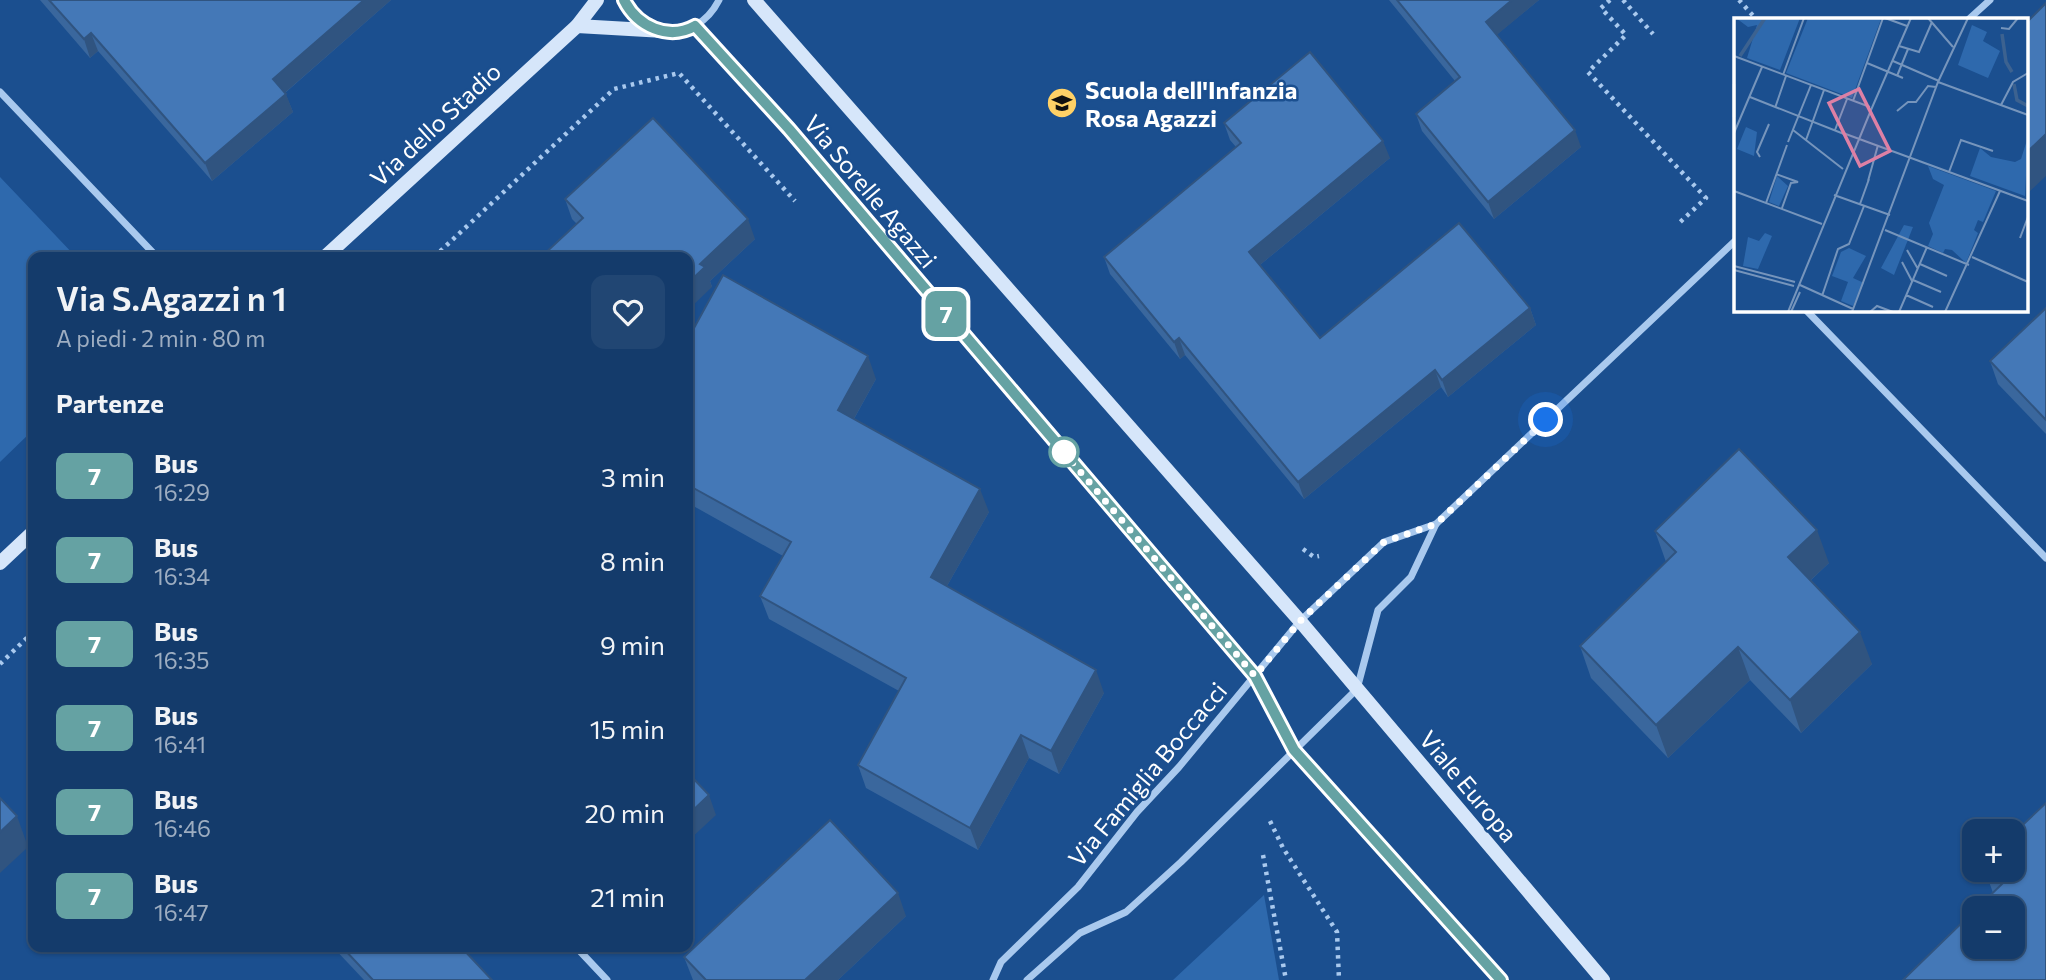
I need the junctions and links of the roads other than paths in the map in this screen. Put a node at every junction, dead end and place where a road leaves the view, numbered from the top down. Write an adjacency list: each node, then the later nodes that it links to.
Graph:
1 (597, 0): 7 (street, Via dello Stadio)
2 (624, 0): 9 (street)
3 (719, 0): 8 (street)
4 (754, 0): 19 (street, Via Sorelle Agazzi)
5 (1990, 0): 6 (street)
6 (1970, 18)
7 (577, 26): 9 (street); 13 (street, Via dello Stadio)
8 (695, 26): 9 (street); 20 (street, Via Sorelle Agazzi)
9 (664, 31)
10 (0, 92): 12 (street)
11 (1734, 242): 15 (street, Via Famiglia Boccacci)
12 (152, 252)
13 (330, 252)
14 (1808, 312): 17 (street)
15 (1436, 524): 19 (street, Via Famiglia Boccacci); 21 (street, Via Famiglia Boccacci)
16 (28, 537): 18 (street)
17 (2046, 558)
18 (0, 563)
19 (1300, 621): 20 (street, Via Famiglia Boccacci); 21 (street, Viale Europa)
20 (1255, 676): 22 (street); 25 (street, Via Famiglia Boccacci)
21 (1357, 689): 22 (street); 28 (street, Viale Europa)
22 (1294, 750): 26 (street); 27 (street)
23 (581, 952): 24 (street)
24 (607, 980)
25 (993, 980)
26 (1027, 980)
27 (1501, 980)
28 (1603, 980)

